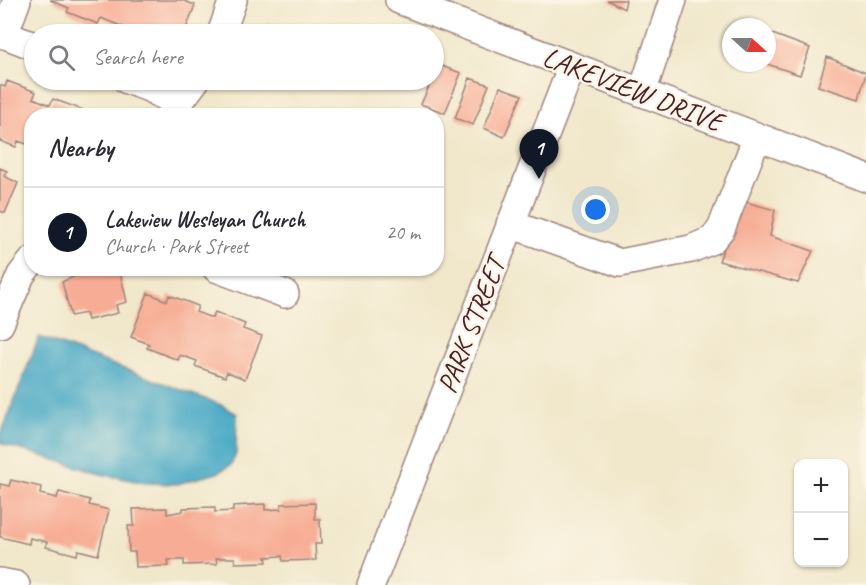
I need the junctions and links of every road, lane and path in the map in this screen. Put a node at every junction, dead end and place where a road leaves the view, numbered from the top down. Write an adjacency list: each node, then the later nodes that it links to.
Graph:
1 (17, 0): 6 (street)
2 (232, 0): 5 (street)
3 (399, 0): 8 (street, LAKEVIEW DRIVE)
4 (673, 0): 11 (street)
5 (224, 24)
6 (2, 34): 7 (street)
7 (24, 42)
8 (572, 66): 11 (street, LAKEVIEW DRIVE); 16 (street, PARK STREET)
9 (151, 90): 12 (street)
10 (188, 90): 13 (street)
11 (642, 93): 14 (street, LAKEVIEW DRIVE)
12 (171, 108)
13 (175, 108)
14 (757, 137): 15 (street, LAKEVIEW DRIVE); 16 (street)
15 (866, 178)
16 (510, 225): 23 (street, PARK STREET)
17 (24, 271): 20 (street)
18 (237, 276): 19 (street)
19 (285, 294)
20 (0, 324)
21 (0, 582): 22 (street)
22 (16, 585)
23 (371, 585)

